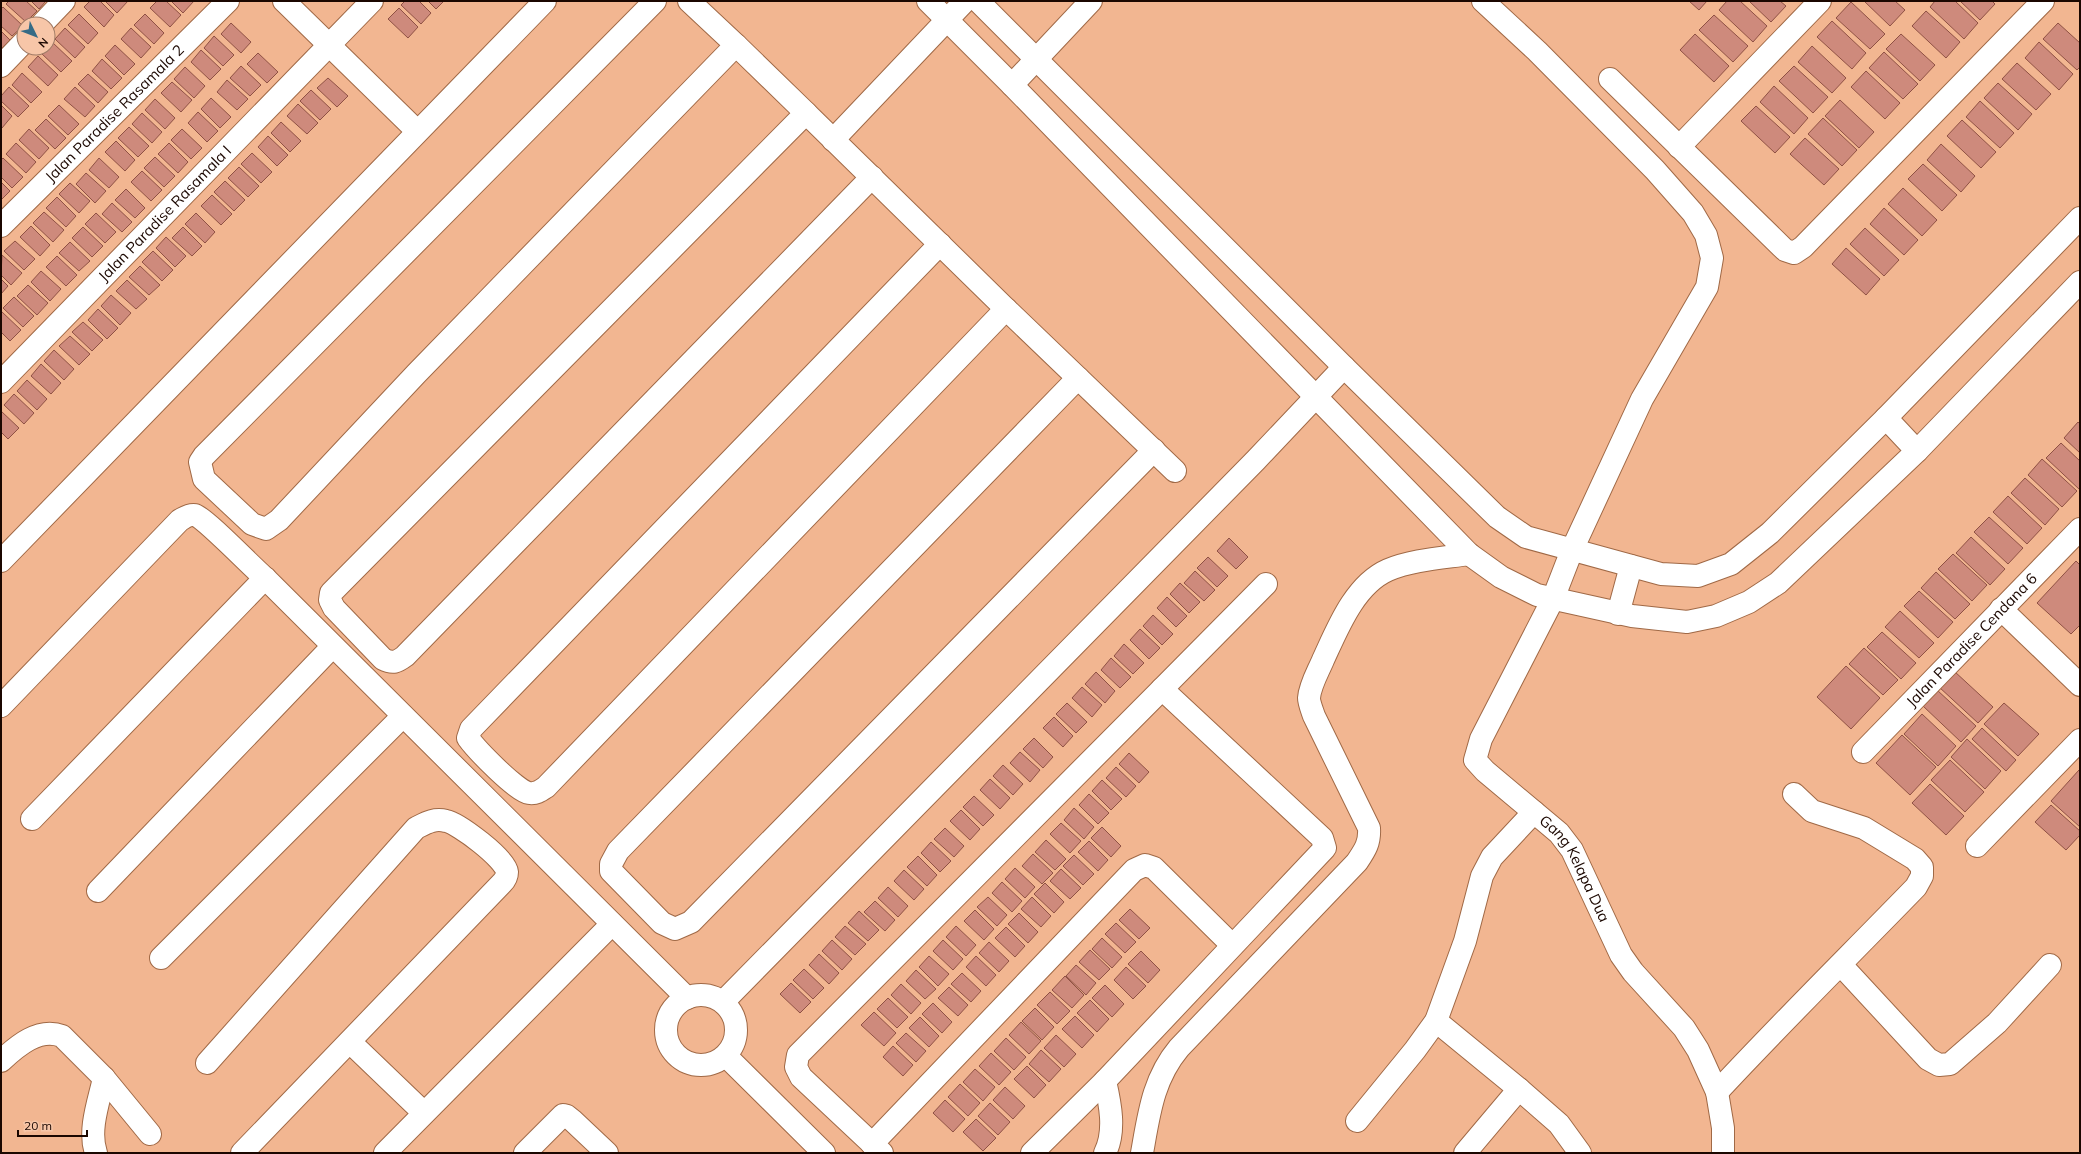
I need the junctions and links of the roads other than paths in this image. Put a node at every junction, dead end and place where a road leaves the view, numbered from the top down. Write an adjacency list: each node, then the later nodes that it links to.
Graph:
1 (64, 1): 15 (street)
2 (228, 1): 30 (street, Jalan Paradise Rasamala 2)
3 (284, 1): 17 (street)
4 (372, 1): 17 (street, Jalan Paradise Rasamala I)
5 (545, 1): 25 (street)
6 (655, 1): 18 (street)
7 (689, 1): 18 (street)
8 (928, 1): 16 (street)
9 (964, 1): 16 (street)
10 (978, 1): 20 (street)
11 (1091, 1): 20 (street)
12 (1482, 1): 43 (street)
13 (1820, 1): 27 (street)
14 (2043, 1): 27 (street)
15 (50, 16)
16 (946, 20): 23 (street); 26 (street)
17 (328, 45): 25 (street); 36 (street, Jalan Paradise Rasamala I)
18 (736, 45): 24 (street)
19 (16, 50): 21 (street)
20 (1037, 59): 23 (street); 34 (street)
21 (1, 66)
22 (1610, 79): 27 (street)
23 (1012, 85): 37 (street)
24 (806, 113): 26 (street); 28 (street)
25 (417, 131): 45 (street)
26 (833, 140): 28 (street)
27 (1679, 147)
28 (872, 178): 31 (street)
29 (2080, 218): 38 (street)
30 (1, 226)
31 (940, 244): 33 (street); 33 (street)
32 (2080, 282): 40 (street)
33 (1006, 309): 35 (street)
34 (1344, 367): 37 (street); 43 (street)
35 (1078, 378): 39 (street); 39 (street)
36 (1, 382)
37 (1316, 398): 44 (street); 70 (street)
38 (1886, 418): 40 (street); 46 (street)
39 (1154, 450): 41 (street)
40 (1917, 451): 51 (street)
41 (1175, 471)
42 (2080, 529): 50 (street, Jalan Paradise Cendana 6)
43 (1572, 550): 46 (street); 49 (street)
44 (1469, 554): 49 (street); 92 (street)
45 (1, 561)
46 (1631, 566): 51 (street)
47 (265, 578): 52 (street); 55 (street); 61 (street)
48 (1266, 584): 54 (street)
49 (1553, 599): 51 (street); 60 (street, Gang Kelapa Dua)
50 (2001, 609): 53 (street); 58 (street, Jalan Paradise Cendana 6)
51 (1618, 614)
52 (332, 647): 56 (street); 63 (street)
53 (2080, 685)
54 (1162, 689): 65 (street); 83 (street)
55 (1, 706)
56 (403, 716): 64 (street); 66 (street)
57 (2080, 740): 62 (street)
58 (1863, 752)
59 (1794, 794): 67 (street)
60 (1534, 812): 71 (street); 79 (street, Gang Kelapa Dua)
61 (32, 819)
62 (1977, 846)
63 (98, 891)
64 (612, 924): 69 (street); 80 (street)
65 (1232, 945): 77 (street); 83 (street)
66 (161, 958)
67 (1841, 965): 68 (street); 79 (street)
68 (2050, 965)
69 (687, 998): 70 (street); 73 (street)
70 (723, 1002): 73 (street)
71 (1436, 1021): 78 (street); 81 (street)
72 (350, 1042): 75 (street); 80 (street); 85 (street)
73 (726, 1056): 89 (street)
74 (1, 1060): 76 (street)
75 (207, 1062)
76 (104, 1078): 82 (street); 84 (street)
77 (1105, 1081): 90 (street); 91 (street)
78 (1519, 1089): 93 (street); 94 (street)
79 (1718, 1092): 95 (street, Gang Kelapa Dua)
80 (424, 1113): 86 (street)
81 (1357, 1122)
82 (150, 1134)
83 (877, 1149)
84 (96, 1153)
85 (242, 1153)
86 (385, 1153)
87 (525, 1153): 88 (street)
88 (607, 1153)
89 (824, 1153)
90 (1032, 1153)
91 (1105, 1153)
92 (1142, 1153)
93 (1465, 1153)
94 (1580, 1153)
95 (1723, 1153)

